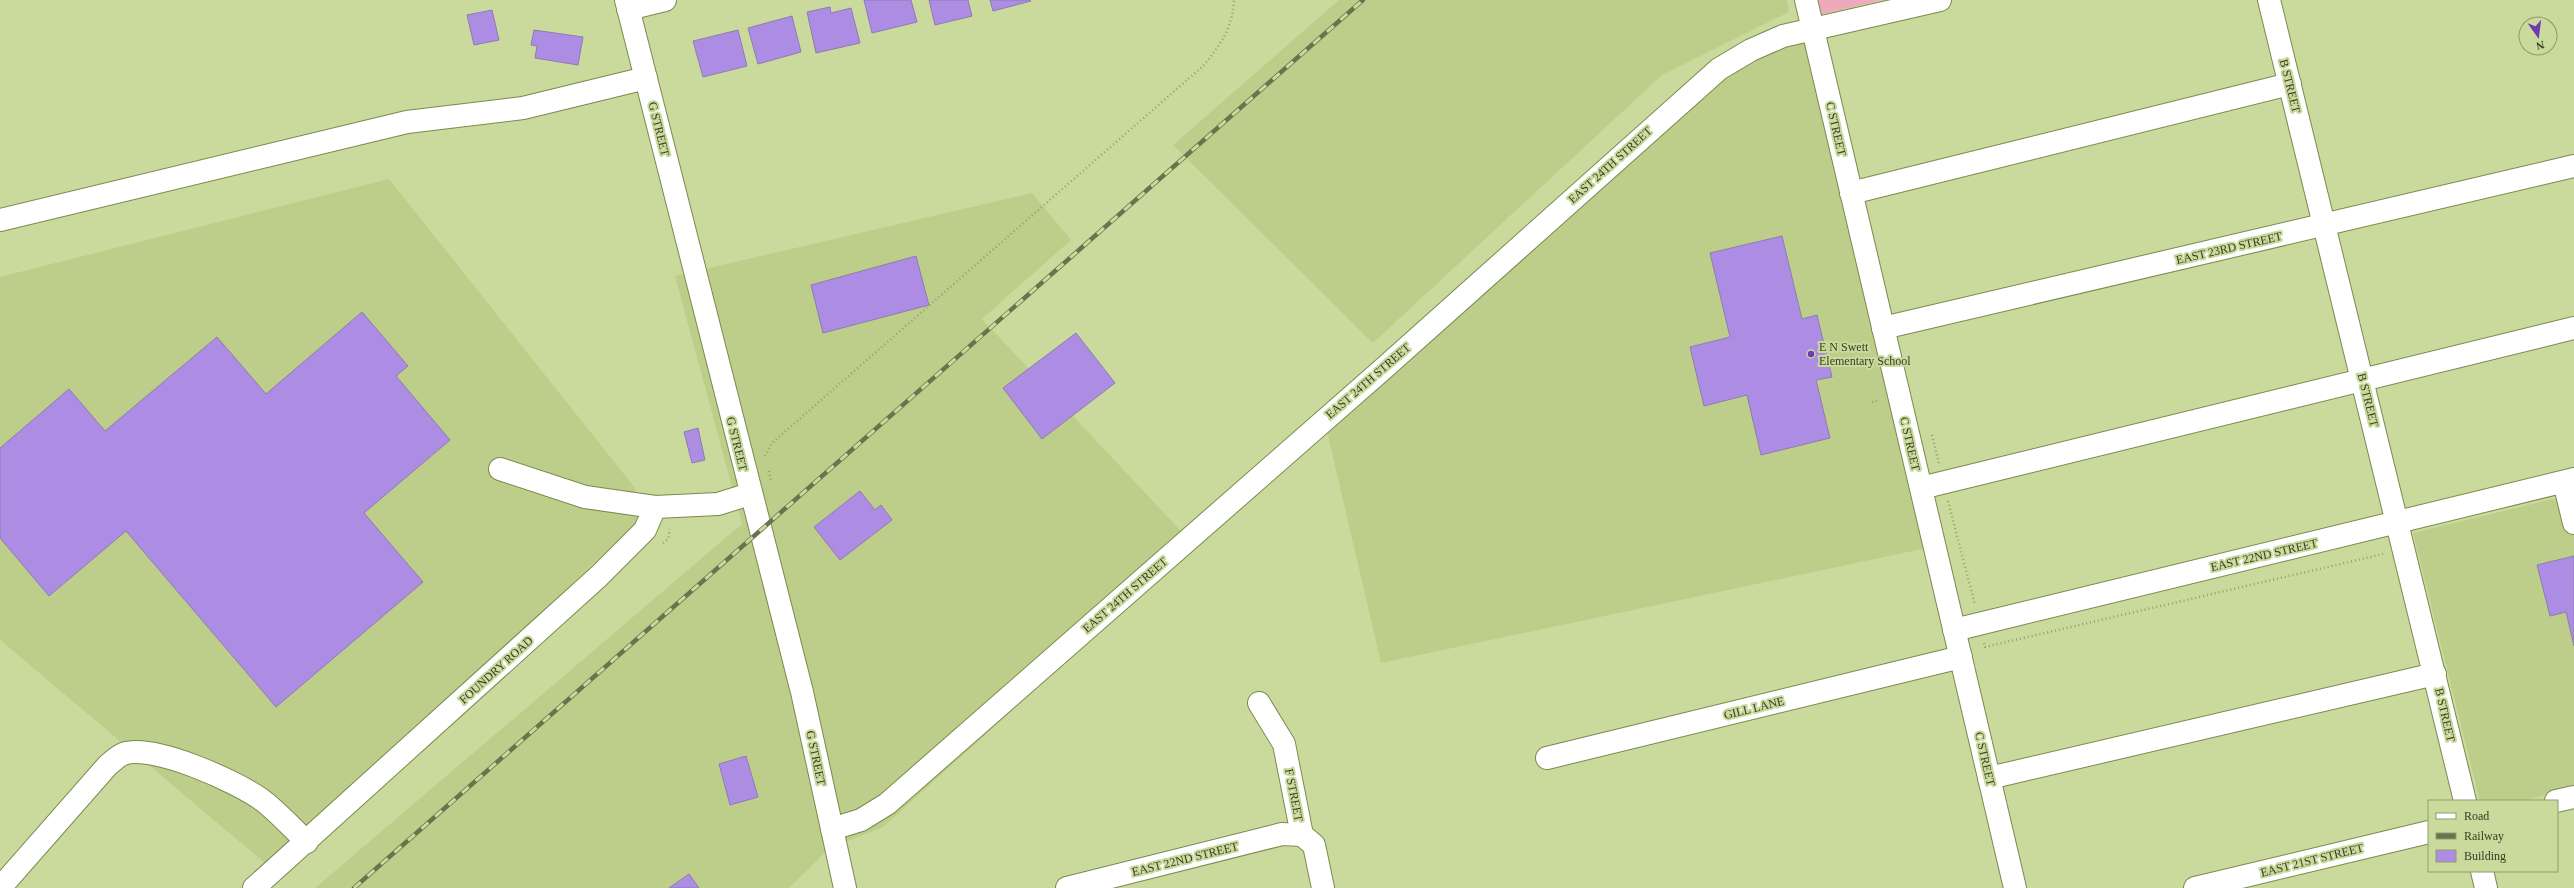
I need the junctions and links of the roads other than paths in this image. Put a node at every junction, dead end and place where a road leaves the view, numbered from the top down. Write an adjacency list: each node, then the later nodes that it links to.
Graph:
1 (665, 0): 5 (street)
2 (1806, 0): 6 (street, C STREET)
3 (1940, 0): 6 (street, EAST 24TH STREET)
4 (2269, 0): 8 (street, B STREET)
5 (627, 5): 7 (street, G STREET)
6 (1812, 29): 10 (street, C STREET); 32 (street, EAST 24TH STREET)
7 (646, 78): 11 (street); 19 (street, G STREET)
8 (2290, 84): 10 (street); 12 (street, B STREET)
9 (2574, 166): 12 (street, EAST 23RD STREET)
10 (1851, 193): 13 (street, C STREET)
11 (0, 220)
12 (2324, 226): 13 (street, EAST 23RD STREET); 15 (street, B STREET)
13 (1883, 328): 18 (street, C STREET)
14 (2574, 328): 15 (street)
15 (2363, 380): 18 (street); 21 (street, B STREET)
16 (500, 469): 20 (street)
17 (2569, 481): 21 (street, EAST 22ND STREET); 22 (street)
18 (1921, 488): 23 (street, C STREET)
19 (752, 501): 20 (street); 32 (street, G STREET)
20 (655, 507): 35 (street, FOUNDRY ROAD)
21 (2398, 523): 23 (street, EAST 22ND STREET); 25 (street, B STREET)
22 (2574, 523)
23 (1954, 630): 24 (street, C STREET)
24 (1960, 657): 27 (street, GILL LANE); 28 (street, C STREET)
25 (2435, 674): 28 (street); 30 (street, B STREET)
26 (1259, 703): 34 (street, F STREET)
27 (1547, 758)
28 (1989, 778): 42 (street, C STREET)
29 (2574, 797): 31 (street)
30 (2465, 800)
31 (2558, 801)
32 (832, 829): 39 (street, G STREET)
33 (2428, 832): 43 (street, EAST 21ST STREET)
34 (1302, 835): 40 (street, EAST 22ND STREET); 41 (street, F STREET)
35 (307, 842): 37 (street); 38 (street, FOUNDRY ROAD)
36 (2482, 872): 44 (street)
37 (0, 888)
38 (254, 888)
39 (845, 888)
40 (1067, 888)
41 (1323, 888)
42 (2015, 888)
43 (2196, 888)
44 (2486, 888)

